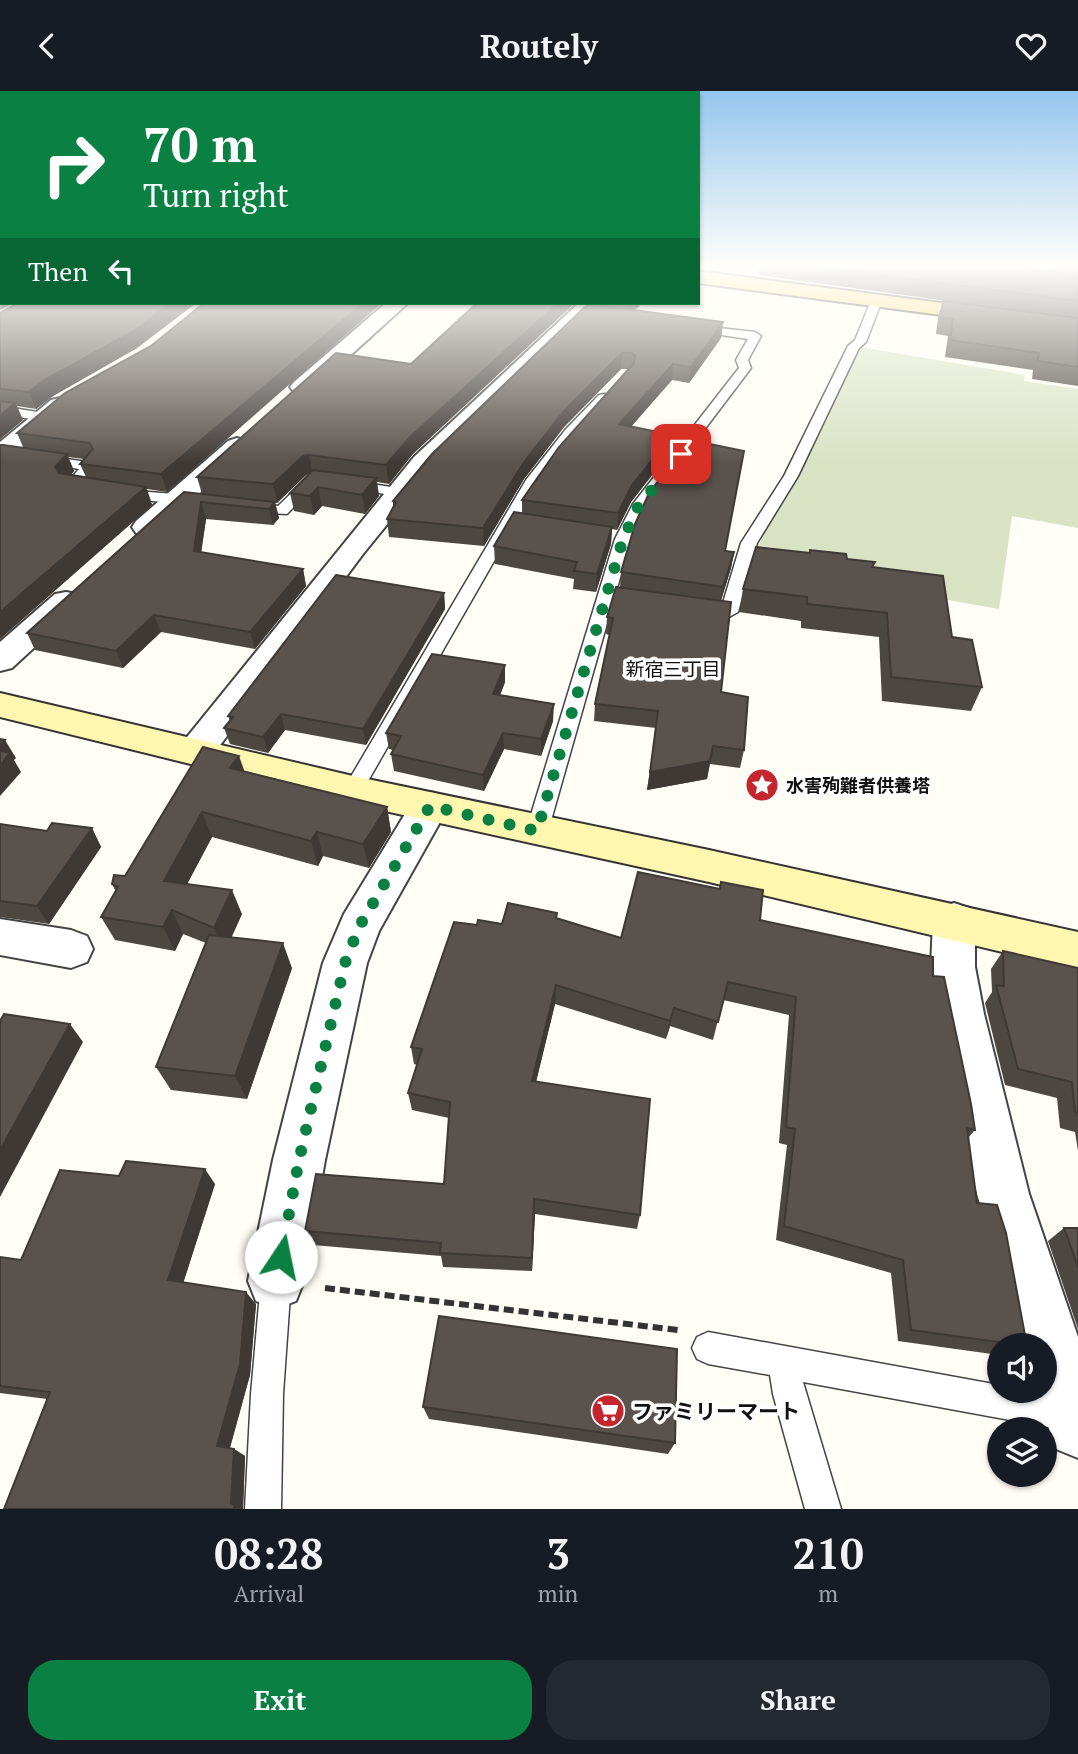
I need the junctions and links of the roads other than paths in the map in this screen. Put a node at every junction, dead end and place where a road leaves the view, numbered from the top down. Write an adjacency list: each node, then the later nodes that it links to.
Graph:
1 (367, 330): 7 (street)
2 (568, 330): 12 (street)
3 (708, 330): 24 (lane)
4 (865, 330): 18 (lane)
5 (618, 383): 22 (lane)
6 (76, 395): 9 (street)
7 (286, 402)
8 (0, 410): 9 (lane)
9 (44, 417): 11 (street)
10 (256, 428): 13 (street)
11 (1, 454): 13 (lane)
12 (398, 492): 15 (lane); 21 (street)
13 (177, 500): 14 (lane); 16 (street)
14 (205, 502)
15 (231, 505)
16 (128, 544)
17 (88, 580): 19 (street)
18 (688, 606)
19 (0, 660)
20 (0, 705): 21 (street)
21 (196, 751): 22 (street)
22 (354, 790): 23 (street)
23 (430, 806): 24 (street); 29 (street)
24 (537, 831): 25 (street)
25 (954, 921): 28 (street); 32 (street)
26 (0, 937): 27 (street)
27 (71, 949)
28 (1078, 951)
29 (276, 1281): 33 (lane)
30 (708, 1348): 31 (lane)
31 (784, 1362): 32 (lane); 34 (lane)
32 (1075, 1417)
33 (263, 1509)
34 (823, 1509)

